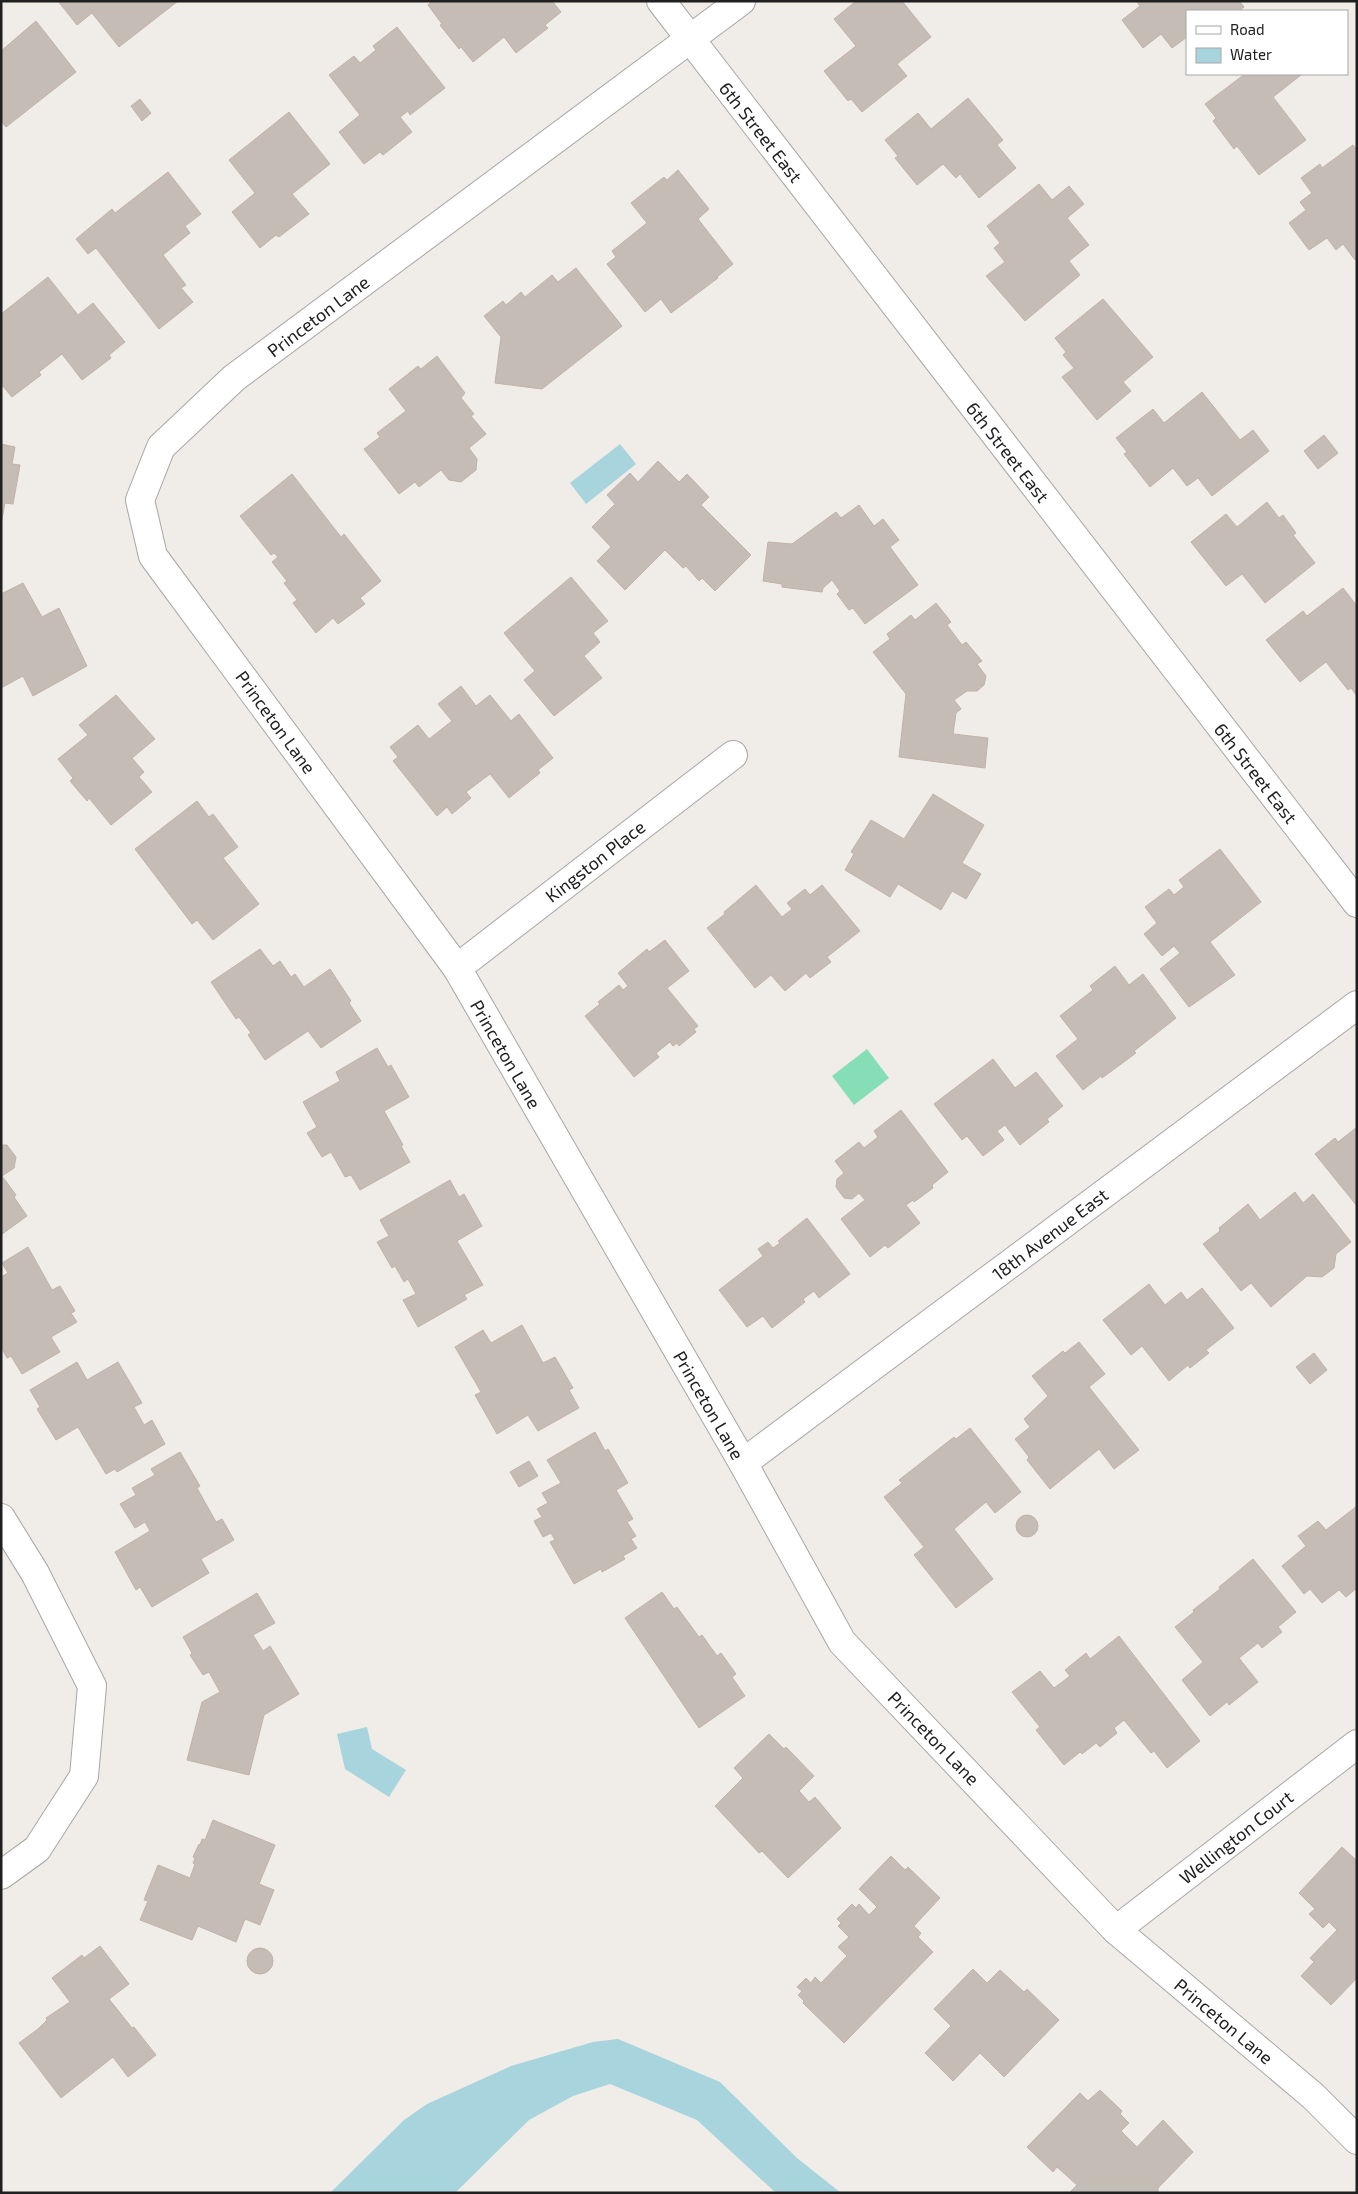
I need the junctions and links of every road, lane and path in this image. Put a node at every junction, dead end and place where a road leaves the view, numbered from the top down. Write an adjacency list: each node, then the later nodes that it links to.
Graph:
1 (661, 1): 3 (street, 6th Street East)
2 (741, 1): 3 (street)
3 (690, 40): 5 (street, 6th Street East); 6 (street, Princeton Lane)
4 (733, 755): 6 (street, Kingston Place)
5 (1357, 903)
6 (457, 968): 8 (street, Princeton Lane)
7 (1357, 1004): 8 (street, 18th Avenue East)
8 (743, 1463): 12 (street, Princeton Lane)
9 (1, 1518): 11 (street)
10 (1357, 1744): 12 (street, Wellington Court)
11 (1, 1875)
12 (1116, 1930): 13 (street, Princeton Lane)
13 (1357, 2140)

